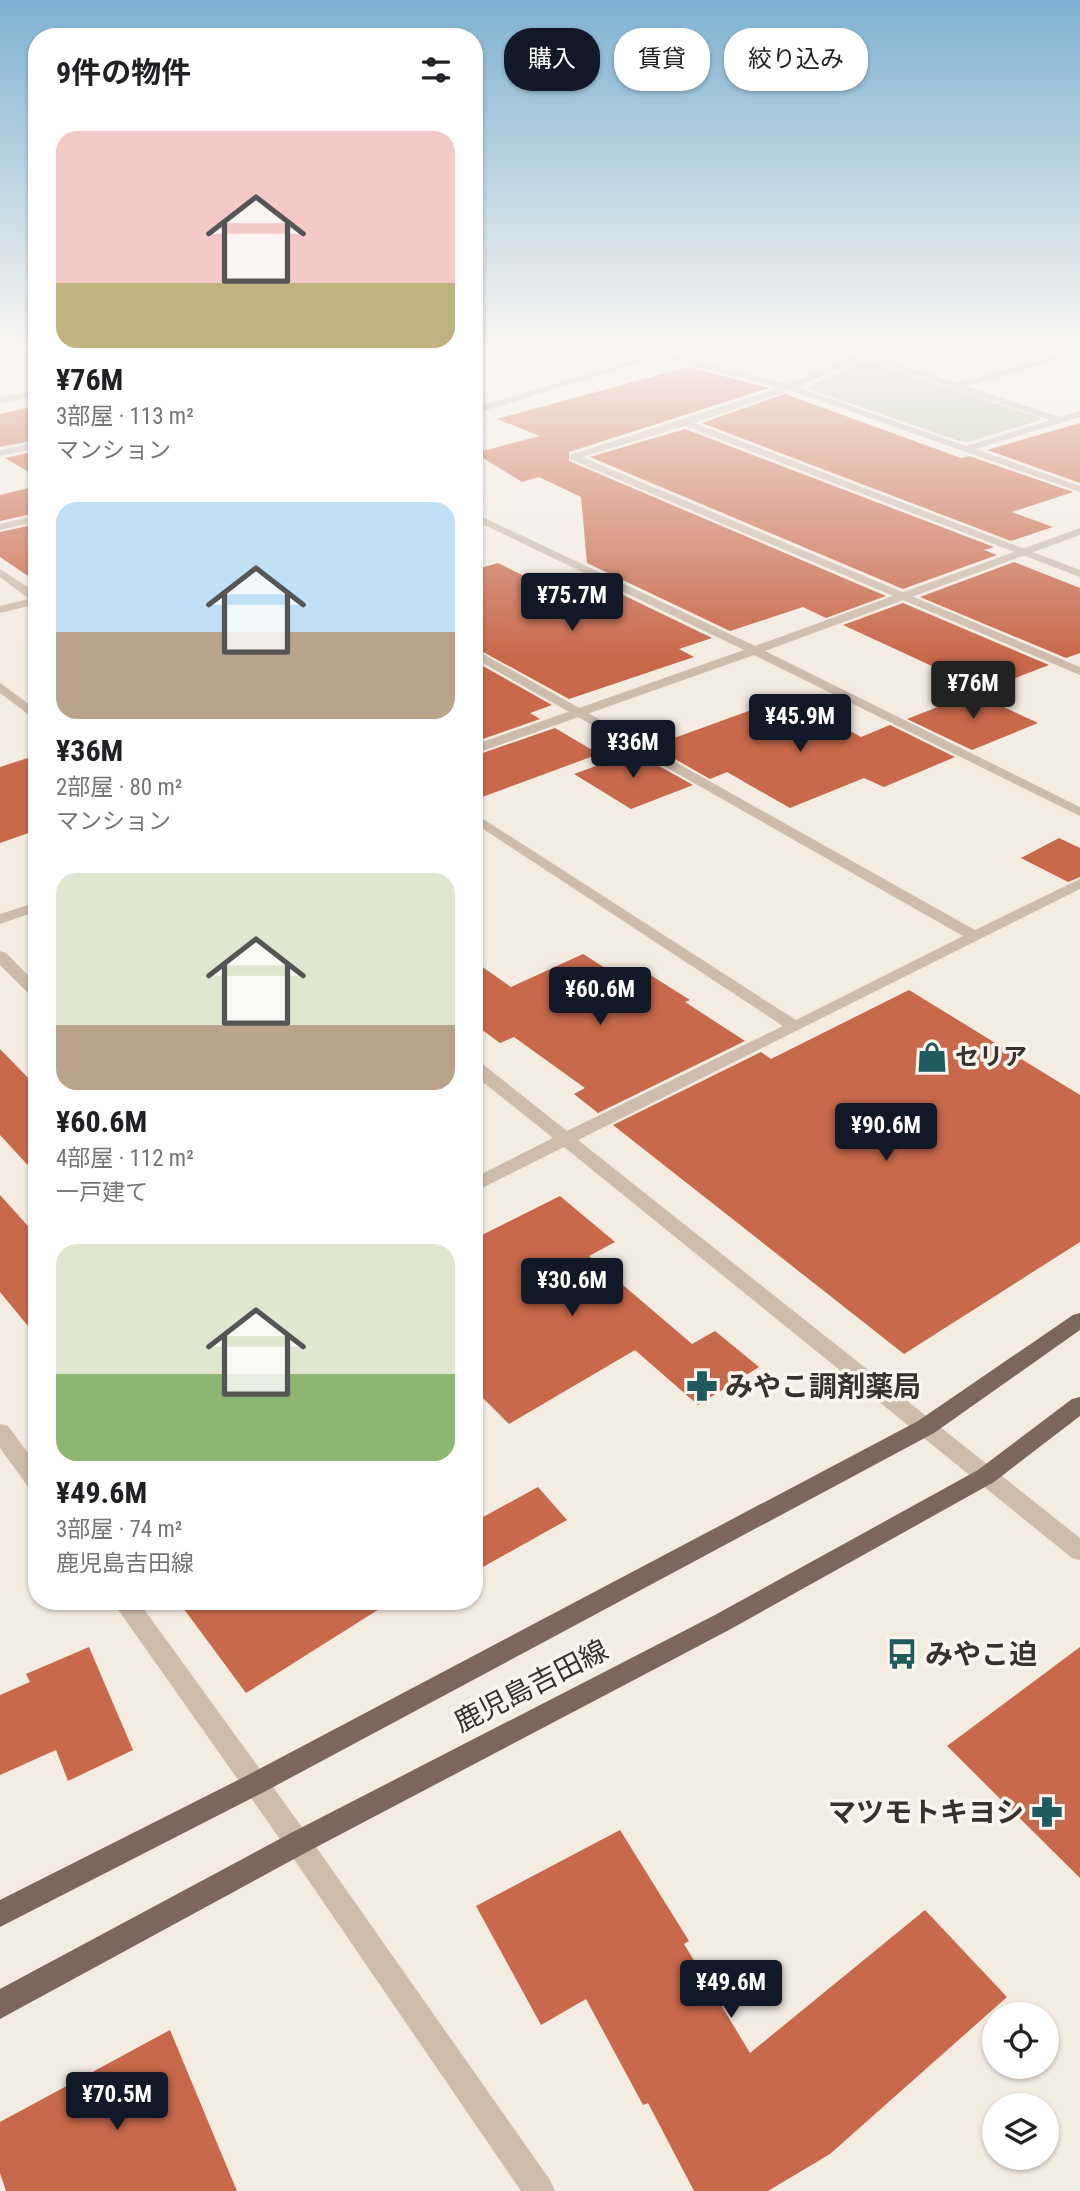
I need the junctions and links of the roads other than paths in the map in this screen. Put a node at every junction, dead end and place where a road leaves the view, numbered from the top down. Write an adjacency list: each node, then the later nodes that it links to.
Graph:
1 (595, 450): 13 (street)
2 (757, 450): 9 (street)
3 (971, 450): 4 (street)
4 (1080, 489)
5 (28, 520): 7 (street)
6 (483, 520): 16 (street)
7 (0, 527)
8 (1080, 531): 9 (street)
9 (1026, 553): 11 (street); 13 (street)
10 (0, 572): 12 (street)
11 (1080, 573)
12 (28, 593)
13 (906, 597): 16 (street); 18 (street)
14 (28, 602): 15 (street)
15 (0, 610)
16 (755, 651): 21 (street); 23 (street)
17 (483, 658): 21 (street)
18 (1080, 671)
19 (0, 687): 20 (street)
20 (28, 710)
21 (579, 713): 22 (street); 28 (street)
22 (483, 747)
23 (1080, 812)
24 (483, 823): 31 (street)
25 (1080, 883): 28 (street)
26 (28, 909): 27 (street)
27 (0, 919)
28 (976, 937): 31 (street)
29 (0, 956): 30 (street)
30 (28, 984)
31 (795, 1027): 33 (street)
32 (483, 1073): 33 (street)
33 (565, 1139): 34 (street); 37 (street)
34 (483, 1181)
35 (1080, 1320): 37 (main road, 鹿児島吉田線)
36 (1080, 1405): 40 (main road, 鹿児島吉田線)
37 (926, 1427): 40 (street); 43 (main road, 鹿児島吉田線)
38 (0, 1432): 39 (street)
39 (28, 1470)
40 (986, 1476): 41 (street); 44 (main road, 鹿児島吉田線)
41 (1080, 1551)
42 (130, 1610): 43 (street)
43 (255, 1784): 44 (street); 45 (main road, 鹿児島吉田線)
44 (298, 1843): 46 (main road, 鹿児島吉田線); 47 (street)
45 (0, 1914)
46 (0, 2005)
47 (539, 2191)

